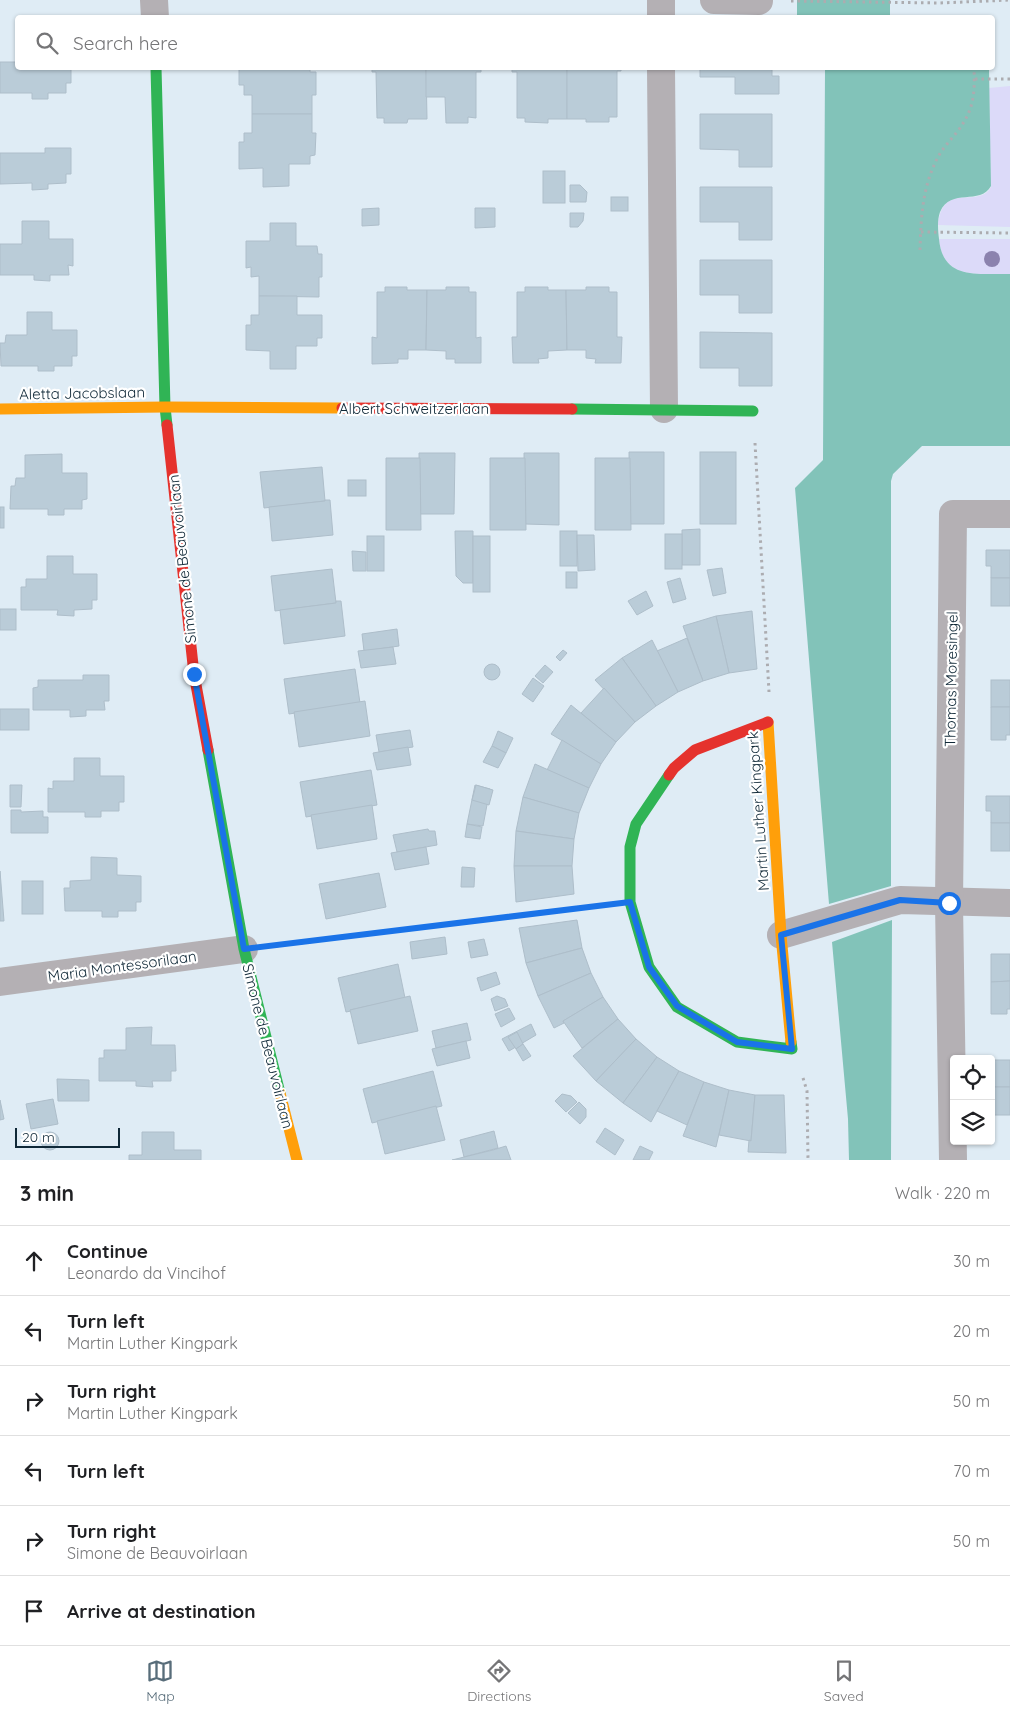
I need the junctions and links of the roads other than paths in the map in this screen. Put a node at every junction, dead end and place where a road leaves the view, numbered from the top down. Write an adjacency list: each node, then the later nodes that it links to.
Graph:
1 (154, 0): 5 (street)
2 (661, 0): 6 (street)
3 (714, 0): 4 (street)
4 (759, 1)
5 (154, 15)
6 (661, 15)
7 (156, 70): 9 (street, Simone de Beauvoirlaan)
8 (661, 70): 11 (street)
9 (165, 407): 10 (street, Aletta Jacobslaan); 11 (street, Albert Schweitzerlaan); 17 (street, Simone de Beauvoirlaan)
10 (0, 409)
11 (664, 409): 12 (street, Albert Schweitzerlaan)
12 (753, 411)
13 (1010, 514): 14 (street, Thomas Moresingel)
14 (949, 903): 15 (street); 16 (street); 20 (street)
15 (1010, 903)
16 (781, 935): 16 (street, Martin Luther Kingpark)
17 (244, 949): 18 (street, Maria Montessorilaan); 19 (street, Simone de Beauvoirlaan)
18 (0, 982)
19 (297, 1160)
20 (953, 1160)

